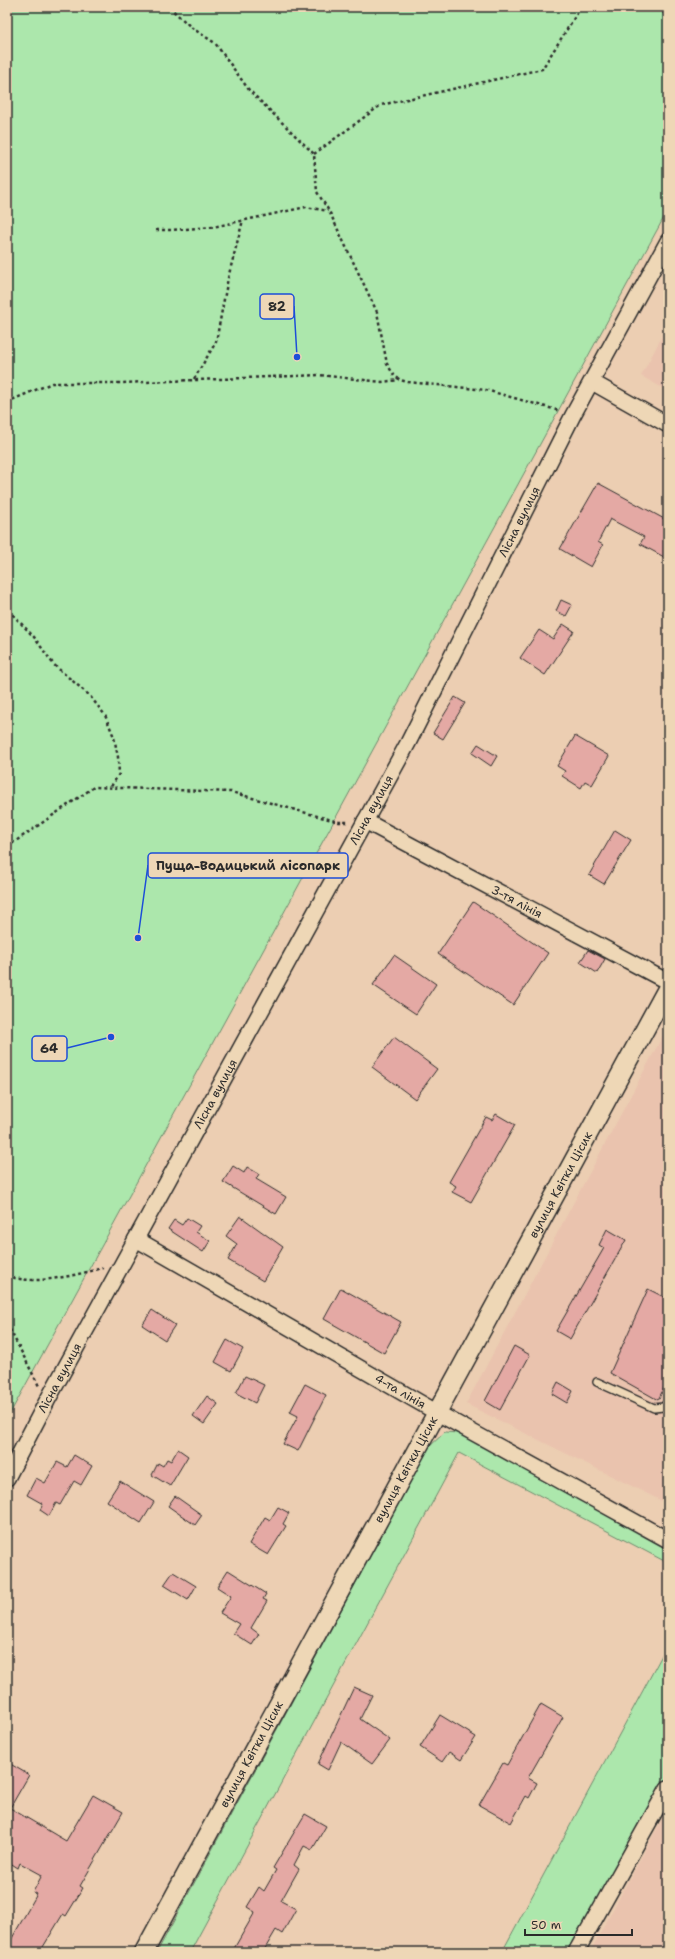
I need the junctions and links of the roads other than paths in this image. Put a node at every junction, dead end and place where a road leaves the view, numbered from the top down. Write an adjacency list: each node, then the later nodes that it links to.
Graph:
1 (668, 242): 2 (street, Лісна вулиця)
2 (592, 382): 3 (street); 4 (street, Лісна вулиця)
3 (668, 425)
4 (365, 821): 5 (street, 3-тя лінія); 7 (street, Лісна вулиця)
5 (668, 982)
6 (668, 987): 10 (street, вулиця Квітки Цісик)
7 (136, 1239): 10 (street, 4-та лінія); 11 (street, Лісна вулиця)
8 (597, 1382): 9 (lane)
9 (668, 1404)
10 (437, 1412): 12 (street, 4-та лінія); 14 (street, вулиця Квітки Цісик)
11 (7, 1478)
12 (668, 1540)
13 (668, 1788): 15 (street)
14 (144, 1952)
15 (576, 1952)

